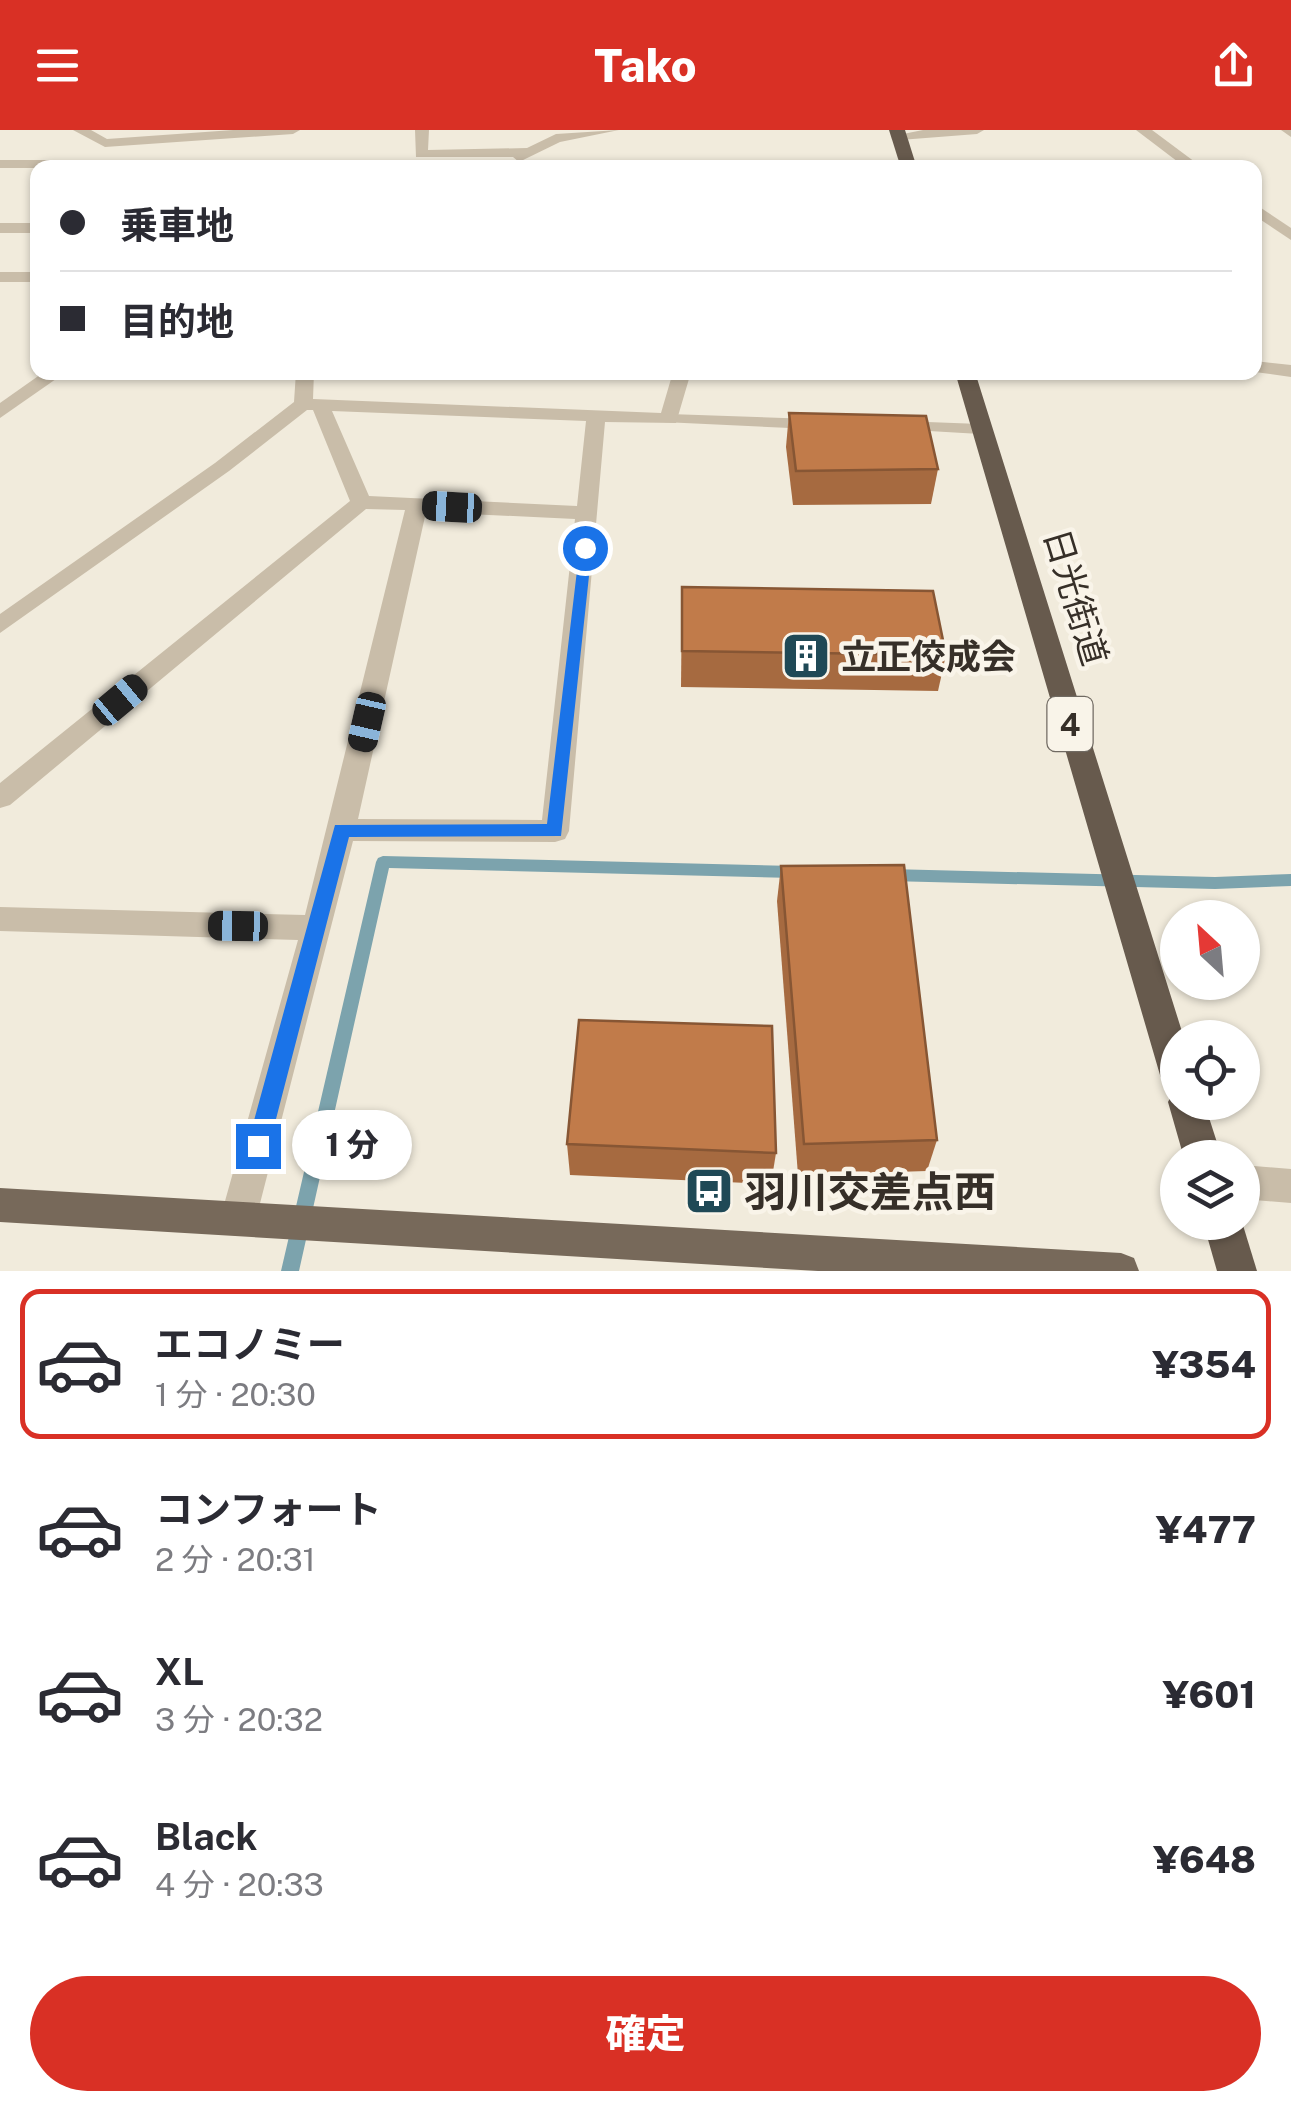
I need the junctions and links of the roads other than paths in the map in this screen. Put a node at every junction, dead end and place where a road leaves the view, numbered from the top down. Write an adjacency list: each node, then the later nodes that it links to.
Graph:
1 (80, 130): 2 (street)
2 (293, 130)
3 (422, 130): 8 (street)
4 (612, 130): 8 (street)
5 (977, 130): 7 (street)
6 (1143, 130): 11 (street)
7 (899, 133): 10 (highway)
8 (530, 152): 9 (street)
9 (516, 160)
10 (907, 160)
11 (1185, 160)
12 (0, 164): 13 (street)
13 (30, 164)
14 (1262, 214): 17 (street)
15 (0, 228): 16 (street)
16 (30, 228)
17 (1291, 234)
18 (0, 277): 19 (street)
19 (30, 277)
20 (1262, 367): 21 (street)
21 (1291, 371)
22 (46, 380): 27 (street)
23 (306, 380): 26 (street)
24 (680, 380): 29 (street)
25 (967, 380): 32 (highway, 日光街道 / 4)
26 (311, 404): 28 (street); 33 (street); 36 (street)
27 (0, 412)
28 (596, 418): 29 (street); 35 (street)
29 (669, 419): 30 (lane)
30 (825, 424)
31 (883, 426): 32 (lane)
32 (980, 429): 41 (highway, 日光街道 / 4)
33 (362, 502): 34 (street); 37 (street)
34 (417, 506): 35 (street); 38 (street)
35 (589, 513): 38 (street)
36 (0, 624)
37 (0, 798)
38 (342, 830): 40 (street)
39 (0, 919): 40 (street)
40 (317, 928): 45 (street)
41 (1161, 1020)
42 (1260, 1183): 43 (street)
43 (1291, 1186)
44 (0, 1204): 45 (main road)
45 (238, 1220): 47 (main road)
46 (1228, 1240): 48 (highway)
47 (1121, 1271)
48 (1237, 1271)

